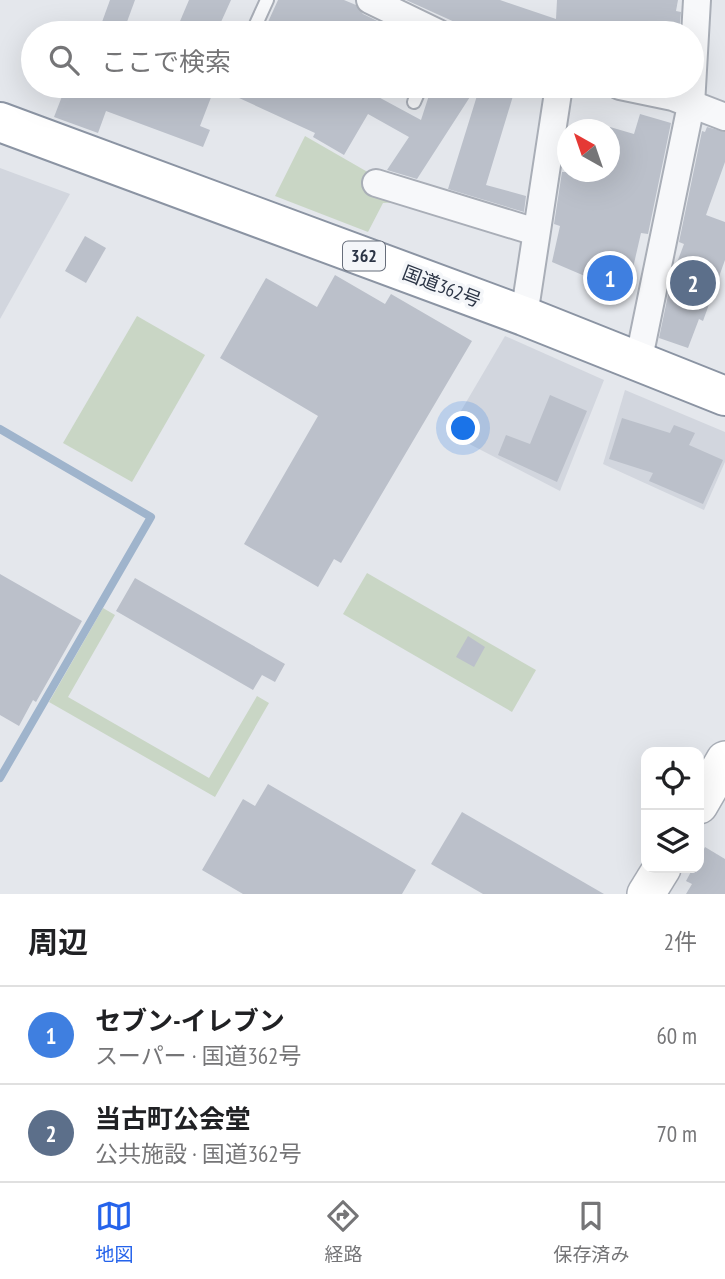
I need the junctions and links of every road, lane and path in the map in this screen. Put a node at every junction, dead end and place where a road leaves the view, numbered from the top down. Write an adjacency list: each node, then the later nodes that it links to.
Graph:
1 (267, 0): 5 (lane)
2 (370, 0): 4 (street)
3 (697, 0): 7 (street)
4 (399, 6): 6 (street)
5 (257, 21)
6 (421, 21)
7 (696, 21)
8 (416, 98): 12 (lane)
9 (557, 98): 17 (street)
10 (676, 98): 13 (street)
11 (691, 98): 13 (street)
12 (414, 102)
13 (691, 104): 14 (street); 19 (street)
14 (725, 117)
15 (0, 122): 18 (highway, 国道362号 / 362)
16 (376, 183): 17 (street)
17 (536, 232): 18 (street)
18 (524, 316): 19 (highway, 国道362号 / 362)
19 (638, 363): 20 (highway, 国道362号 / 362)
20 (725, 396)
21 (725, 760): 22 (main road)
22 (704, 796)
23 (659, 873): 24 (main road)
24 (646, 894)

